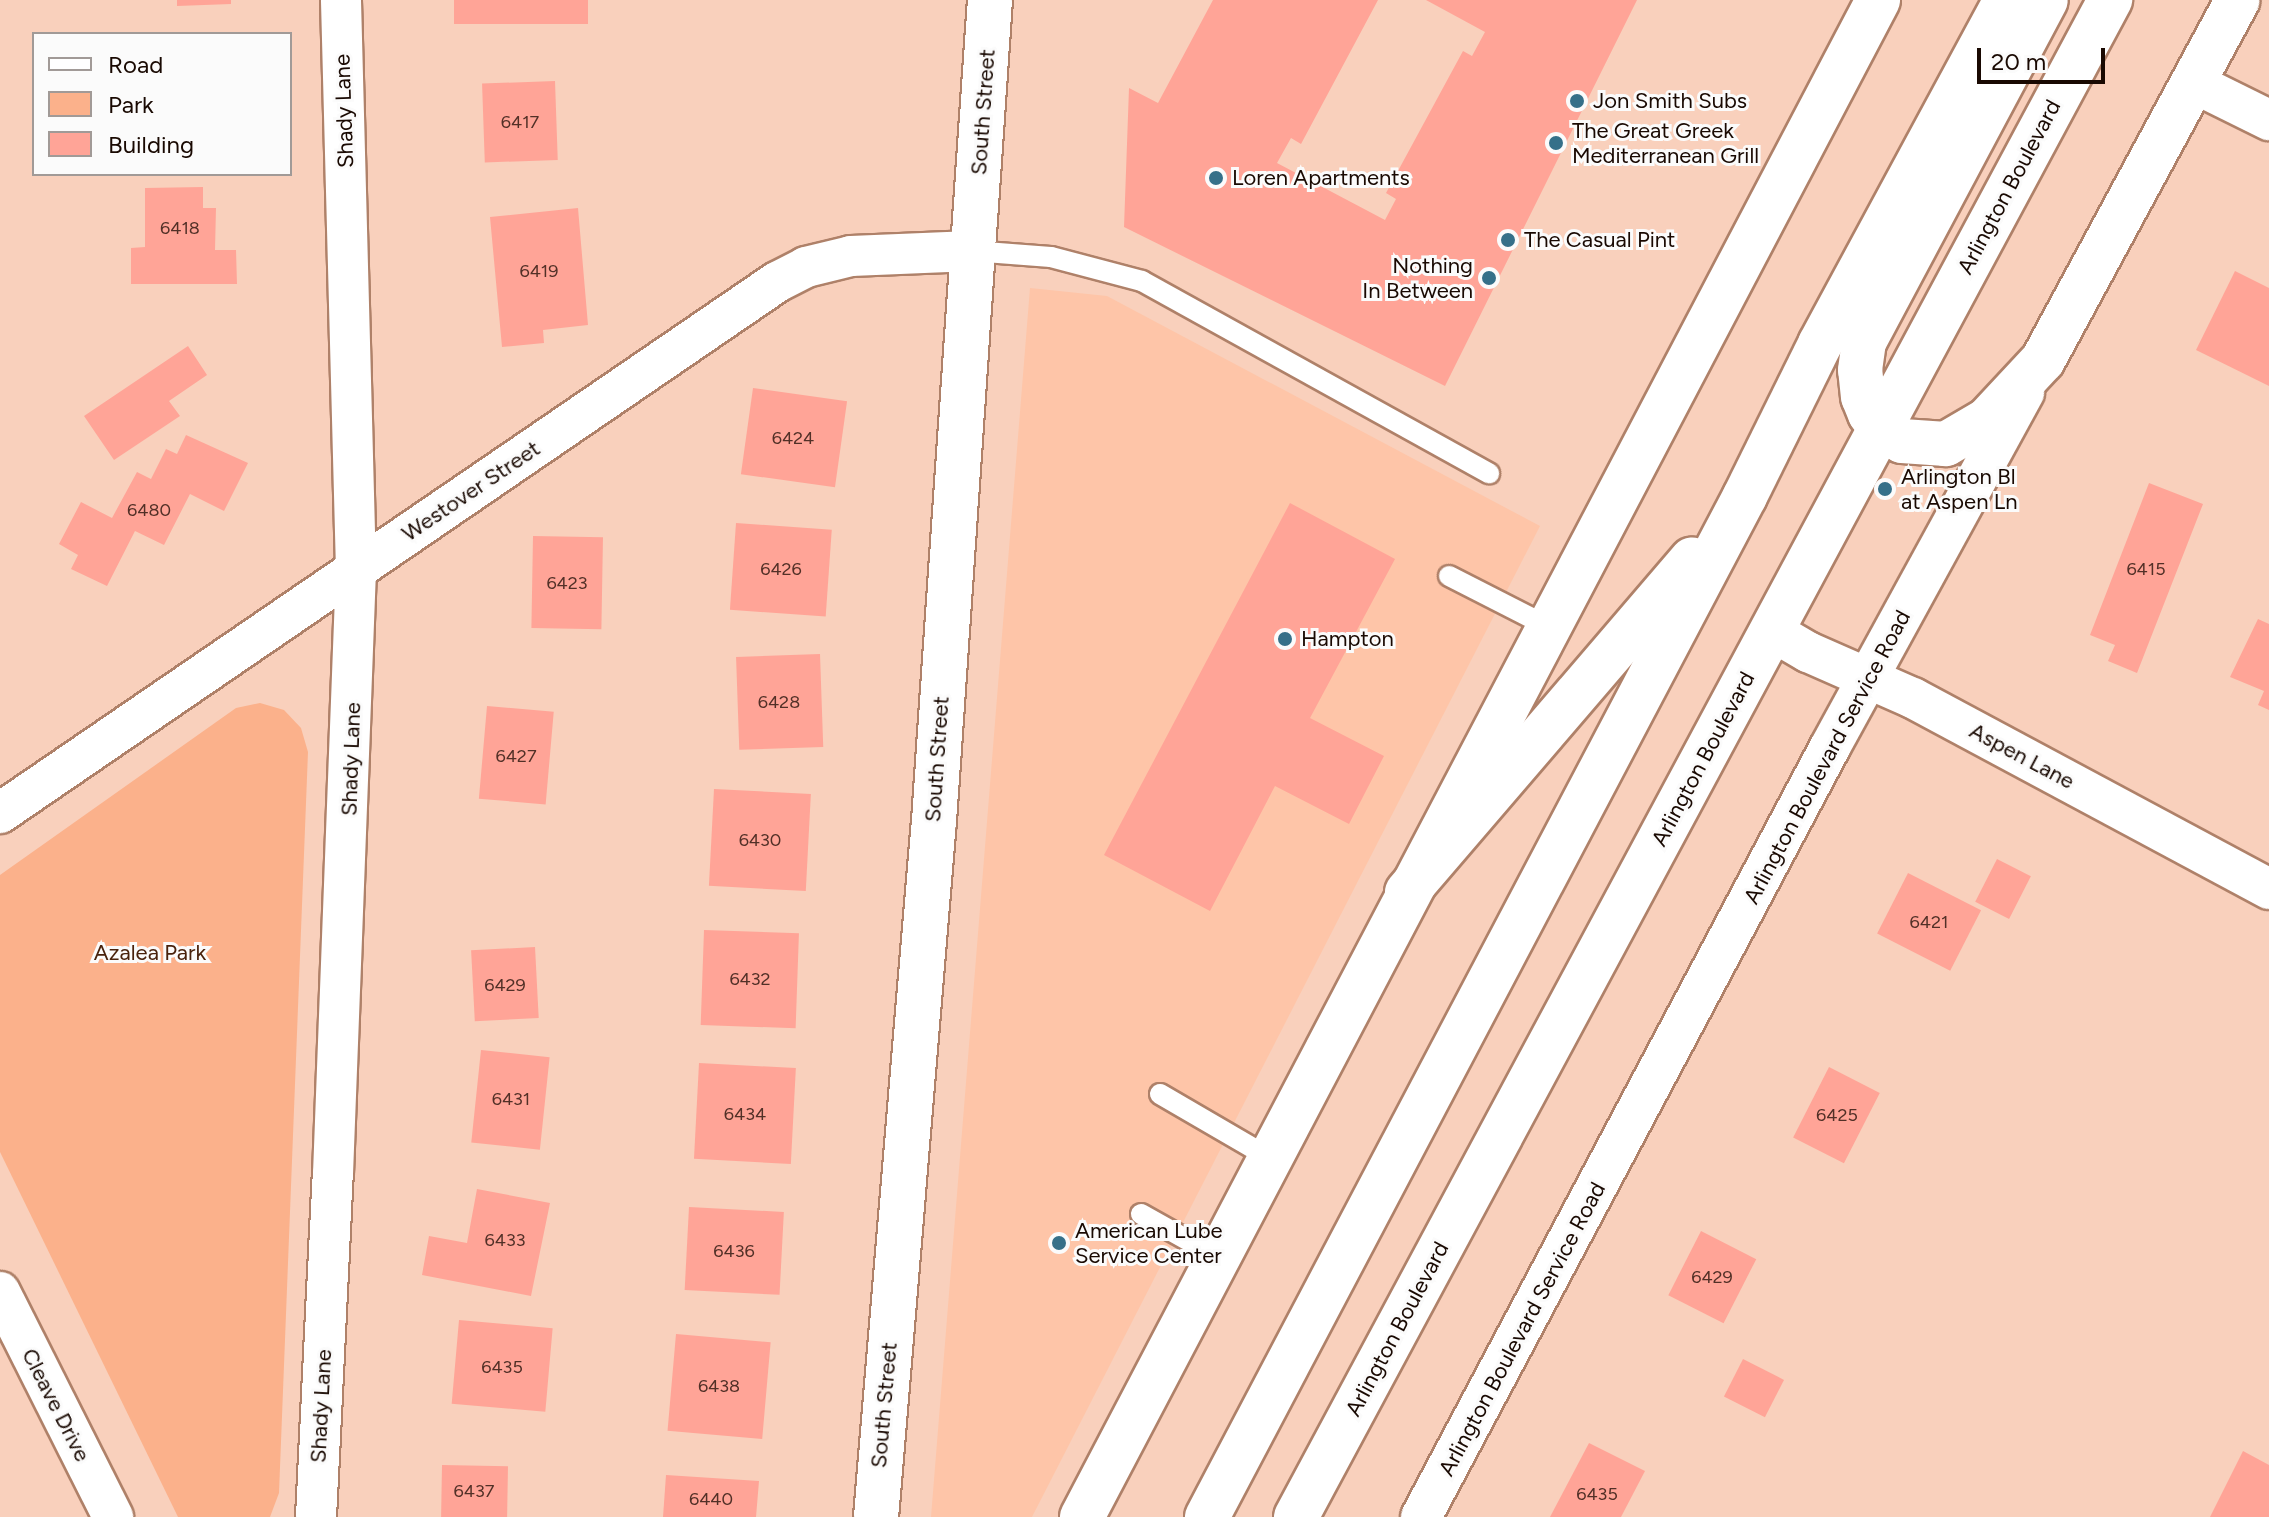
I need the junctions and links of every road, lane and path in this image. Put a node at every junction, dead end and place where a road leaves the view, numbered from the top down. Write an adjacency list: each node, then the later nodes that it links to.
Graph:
1 (341, 0): 15 (street, Shady Lane)
2 (990, 0): 10 (main road, South Street)
3 (1878, 0): 17 (main road)
4 (2006, 0): 14 (main road)
5 (2046, 0): 12 (main road)
6 (2110, 0): 12 (main road, Arlington Boulevard)
7 (2238, 0): 8 (main road, Arlington Boulevard Service Road)
8 (2194, 83): 9 (street); 11 (main road, Arlington Boulevard Service Road)
9 (2269, 120)
10 (972, 251): 13 (lane); 15 (street, Westover Street); 30 (main road, South Street)
11 (2043, 360): 12 (main road); 19 (street, Arlington Boulevard Service Road)
12 (1881, 427): 18 (main road, Arlington Boulevard)
13 (1489, 473)
14 (1745, 496): 22 (main road); 32 (main road)
15 (356, 570): 20 (street, Westover Street); 29 (street, Shady Lane)
16 (1449, 576): 17 (lane)
17 (1549, 627): 22 (main road)
18 (1772, 631): 19 (street, Aspen Lane); 33 (main road, Arlington Boulevard)
19 (1866, 679): 21 (street, Aspen Lane); 34 (street, Arlington Boulevard Service Road)
20 (0, 813)
21 (2269, 889)
22 (1407, 892): 24 (main road)
23 (1160, 1094): 24 (lane)
24 (1270, 1158): 26 (main road)
25 (1141, 1214): 26 (lane)
26 (1218, 1257): 31 (main road)
27 (0, 1292): 28 (street, Cleave Drive)
28 (113, 1517)
29 (316, 1517)
30 (876, 1517)
31 (1082, 1517)
32 (1207, 1517)
33 (1296, 1517)
34 (1421, 1517)

